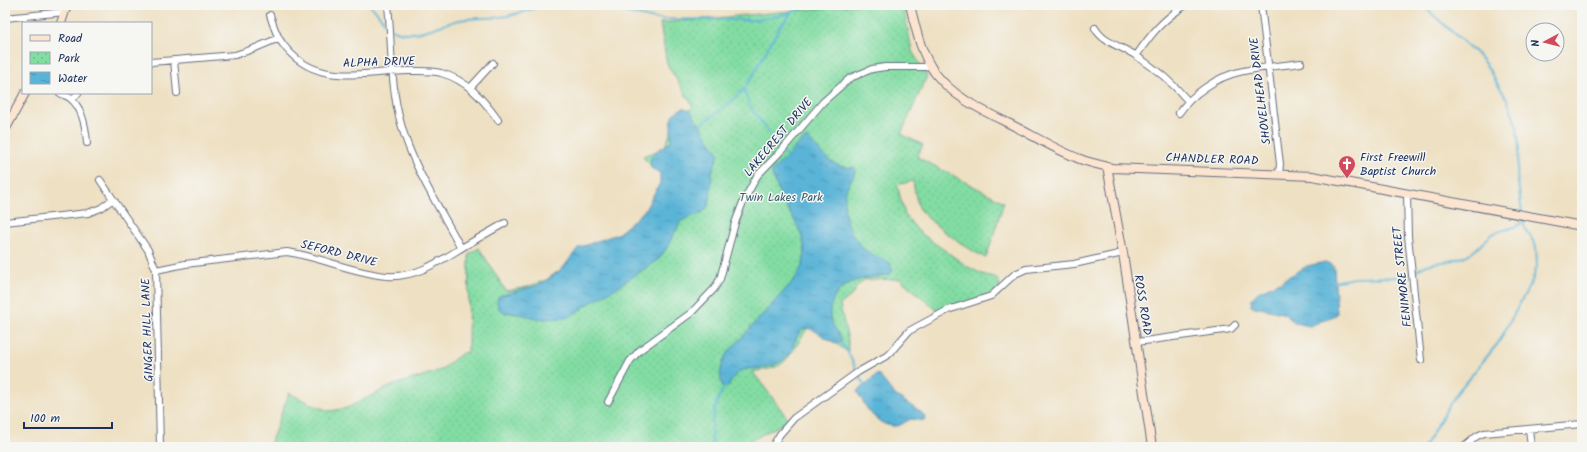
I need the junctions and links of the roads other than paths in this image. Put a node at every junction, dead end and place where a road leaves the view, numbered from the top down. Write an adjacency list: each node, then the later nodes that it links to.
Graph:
1 (388, 5): 18 (street)
2 (910, 5): 16 (street, CHANDLER ROAD)
3 (1186, 5): 11 (street)
4 (1261, 5): 17 (street, SHOVELHEAD DRIVE)
5 (66, 8): 7 (street); 8 (street)
6 (270, 15): 10 (street, ALPHA DRIVE)
7 (5, 18)
8 (61, 22)
9 (1095, 28): 11 (street)
10 (279, 38): 12 (street); 18 (street, ALPHA DRIVE)
11 (1136, 56): 25 (street)
12 (174, 60): 13 (street); 20 (street)
13 (152, 62)
14 (493, 63): 19 (street)
15 (1301, 63): 17 (street)
16 (930, 65): 30 (street, CHANDLER ROAD); 44 (street, LAKECREST DRIVE)
17 (1269, 67): 25 (street); 31 (street, SHOVELHEAD DRIVE)
18 (393, 71): 19 (street, ALPHA DRIVE); 38 (street)
19 (470, 88): 27 (street, ALPHA DRIVE)
20 (177, 93)
21 (24, 94): 28 (street)
22 (62, 94): 24 (street)
23 (77, 94): 24 (street)
24 (72, 100): 29 (street)
25 (1188, 101): 26 (street)
26 (1179, 113)
27 (498, 120)
28 (5, 130)
29 (87, 143)
30 (1107, 166): 31 (street, CHANDLER ROAD); 39 (street, ROSS ROAD)
31 (1279, 174): 33 (street, CHANDLER ROAD)
32 (100, 180): 34 (street, GINGER HILL LANE)
33 (1407, 193): 37 (street, CHANDLER ROAD); 43 (street, FENIMORE STREET)
34 (113, 199): 35 (street); 40 (street, GINGER HILL LANE)
35 (5, 222)
36 (505, 223): 38 (street, SEFORD DRIVE)
37 (1582, 226)
38 (461, 248): 40 (street, SEFORD DRIVE)
39 (1123, 254): 42 (street, ROSS ROAD); 48 (street)
40 (156, 270): 47 (street, GINGER HILL LANE)
41 (1235, 325): 42 (street)
42 (1137, 342): 49 (street, ROSS ROAD)
43 (1421, 360)
44 (608, 402)
45 (1582, 424): 46 (street)
46 (1529, 429): 50 (street); 51 (street)
47 (160, 447)
48 (772, 447)
49 (1152, 447)
50 (1464, 447)
51 (1531, 447)

